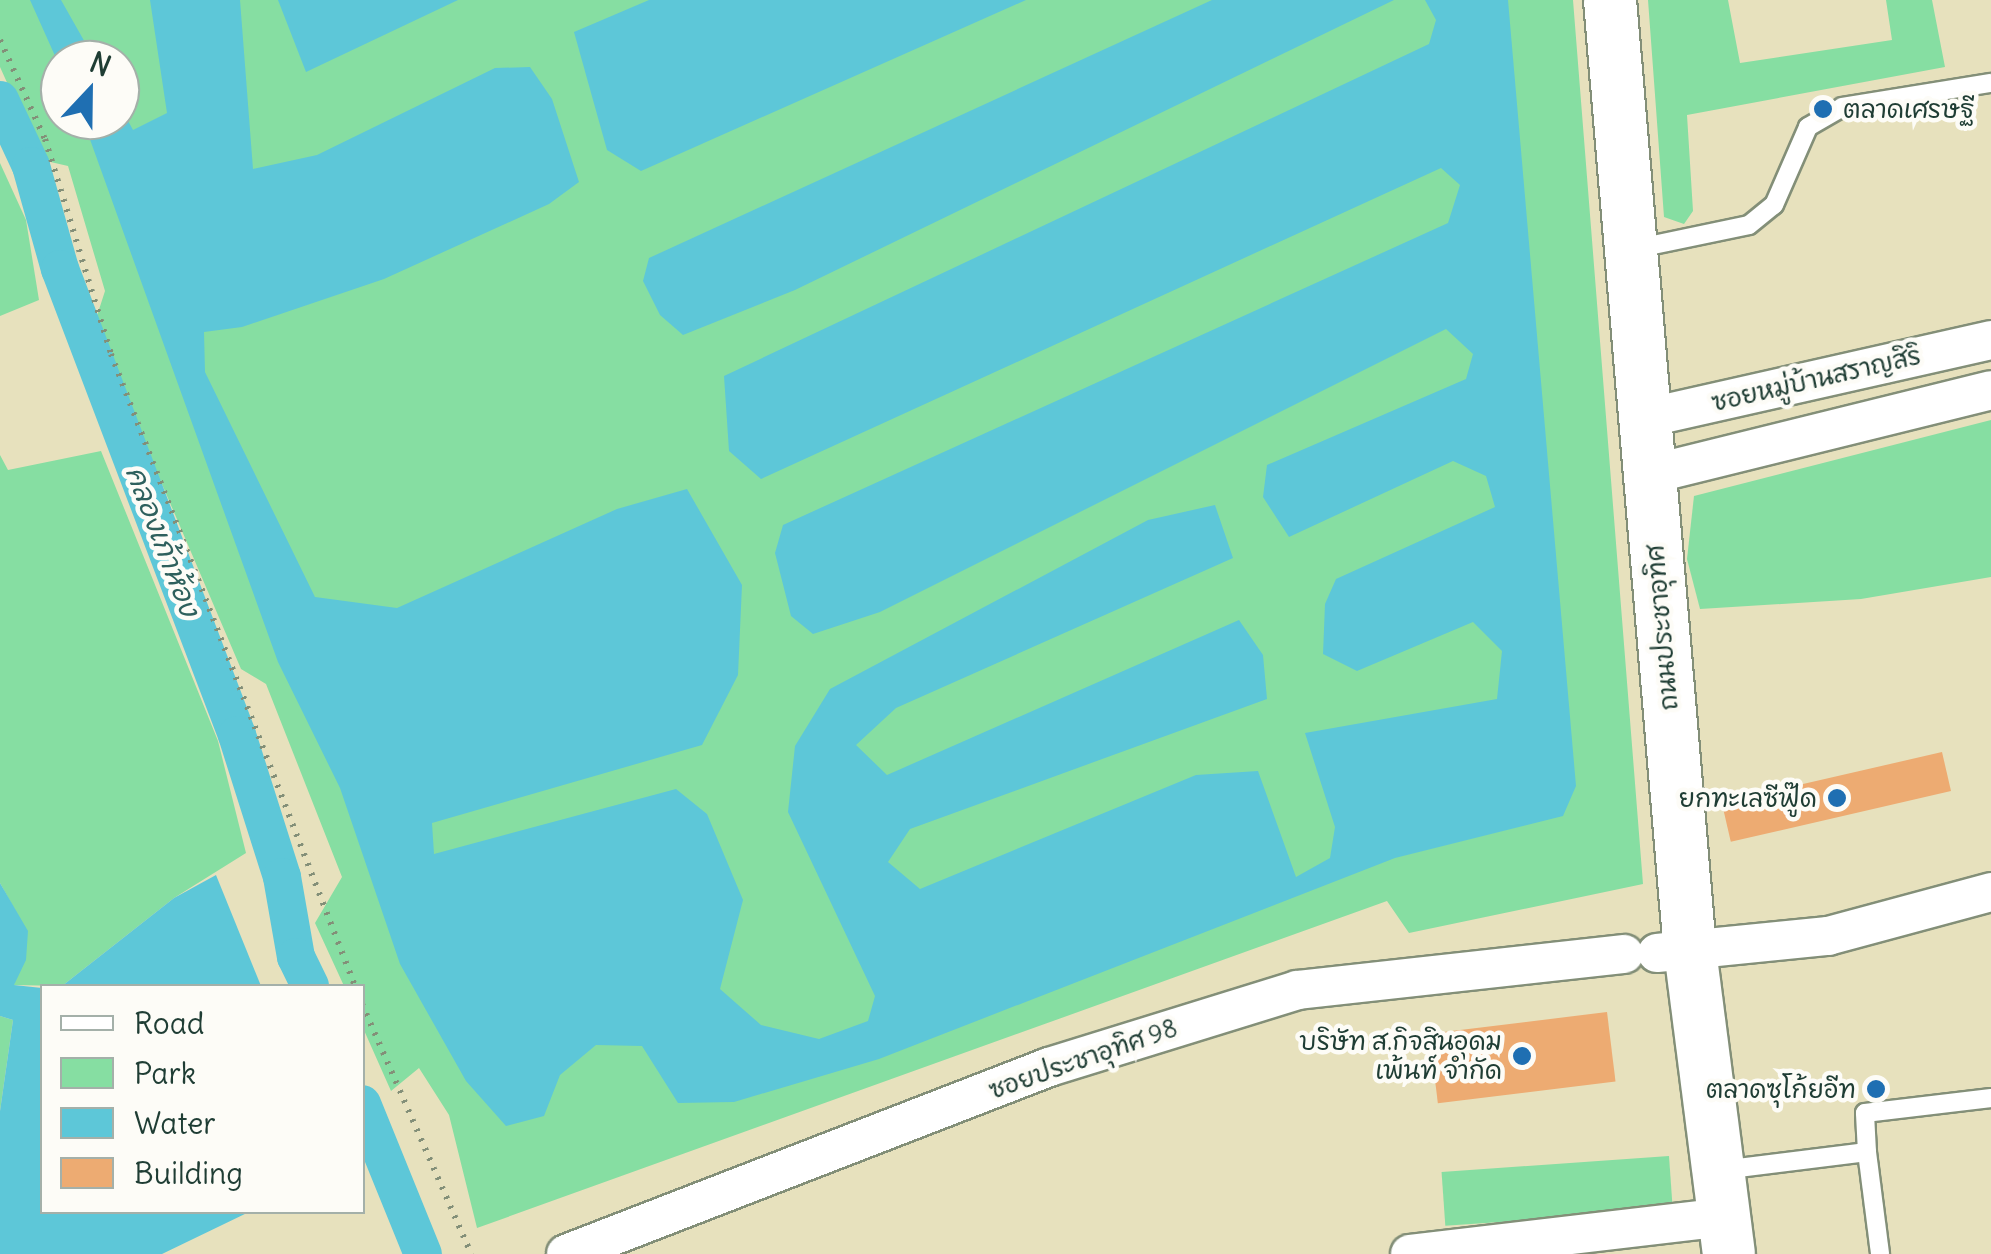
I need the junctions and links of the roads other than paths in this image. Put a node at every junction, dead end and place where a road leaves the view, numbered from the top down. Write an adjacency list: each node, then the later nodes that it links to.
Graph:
1 (1610, 0): 3 (main road, ถนนประชาอุทิศ)
2 (1991, 83): 3 (lane)
3 (1629, 250): 6 (main road, ถนนประชาอุทิศ)
4 (1991, 340): 6 (street, ซอยหมู่บ้านสราญสิริ)
5 (1991, 390): 7 (street, ซอยหมู่บ้านสราญสิริ)
6 (1641, 419): 7 (main road, ถนนประชาอุทิศ)
7 (1648, 476): 9 (main road, ถนนประชาอุทิศ)
8 (1991, 892): 9 (street, ซอยประชาอุทิศ 98)
9 (1657, 952): 12 (main road, ถนนประชาอุทิศ); 13 (street, ซอยประชาอุทิศ 98)
10 (1991, 1098): 11 (lane)
11 (1867, 1152): 12 (lane); 15 (lane)
12 (1723, 1214): 14 (street)
13 (566, 1254)
14 (1410, 1254)
15 (1880, 1254)

